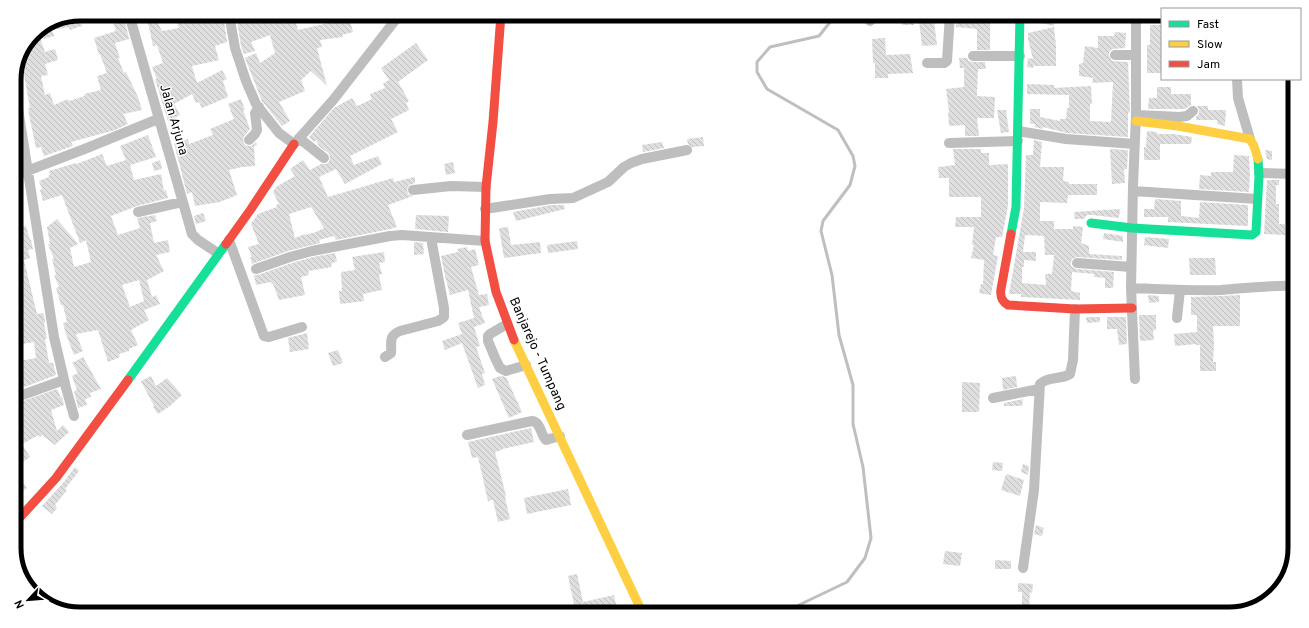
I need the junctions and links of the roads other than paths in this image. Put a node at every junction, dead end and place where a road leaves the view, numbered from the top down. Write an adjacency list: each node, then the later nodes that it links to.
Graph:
1 (131, 21): 17 (street, Jalan Arjuna)
2 (230, 21): 14 (street)
3 (395, 21): 22 (street)
4 (500, 21): 31 (street, Banjarejo - Tumpang)
5 (949, 21): 12 (street)
6 (1020, 21): 11 (street)
7 (1136, 21): 9 (street)
8 (1115, 55): 9 (street)
9 (1136, 55): 16 (street)
10 (973, 56): 11 (street)
11 (1020, 56): 19 (street)
12 (927, 63)
13 (1237, 80): 20 (street)
14 (259, 108): 21 (street); 22 (street)
15 (1193, 111): 16 (street)
16 (1136, 118): 20 (street); 24 (street)
17 (158, 119): 27 (street); 35 (street, Jalan Arjuna)
18 (21, 127): 27 (street)
19 (1018, 136): 23 (street); 24 (street); 51 (street)
20 (1250, 139): 28 (street)
21 (249, 140)
22 (294, 141): 26 (street); 41 (street)
23 (949, 143)
24 (1135, 144): 33 (street)
25 (687, 150): 36 (street)
26 (324, 158)
27 (28, 171): 29 (street); 58 (street)
28 (1259, 173): 30 (street); 34 (street)
29 (21, 174)
30 (1288, 174)
31 (486, 187): 32 (street); 36 (street, Banjarejo - Tumpang)
32 (413, 190)
33 (1133, 191): 34 (street); 39 (street)
34 (1257, 199): 39 (street)
35 (182, 202): 37 (street); 43 (street, Jalan Arjuna)
36 (485, 209): 42 (street, Banjarejo - Tumpang)
37 (138, 212)
38 (1091, 223): 39 (street)
39 (1132, 228): 45 (street)
40 (431, 238): 42 (street); 46 (street); 55 (street)
41 (228, 240): 43 (street); 54 (street)
42 (485, 241): 53 (street, Banjarejo - Tumpang)
43 (218, 253): 65 (street)
44 (1077, 263): 45 (street)
45 (1131, 267): 48 (street)
46 (256, 269)
47 (1288, 285): 49 (street)
48 (1131, 288): 49 (street); 50 (street)
49 (1180, 290): 52 (street)
50 (1132, 308): 51 (street); 57 (street)
51 (1075, 309): 59 (street)
52 (1177, 318)
53 (507, 324): 56 (street, Banjarejo - Tumpang); 56 (street)
54 (302, 327)
55 (385, 357)
56 (526, 365): 64 (street, Banjarejo - Tumpang)
57 (1135, 379)
58 (64, 380): 60 (street); 62 (street)
59 (1039, 390): 61 (street); 66 (street)
60 (21, 395)
61 (994, 398)
62 (74, 416)
63 (467, 435): 64 (street)
64 (560, 436): 67 (street, Banjarejo - Tumpang)
65 (21, 516)
66 (1023, 568)
67 (640, 607)

